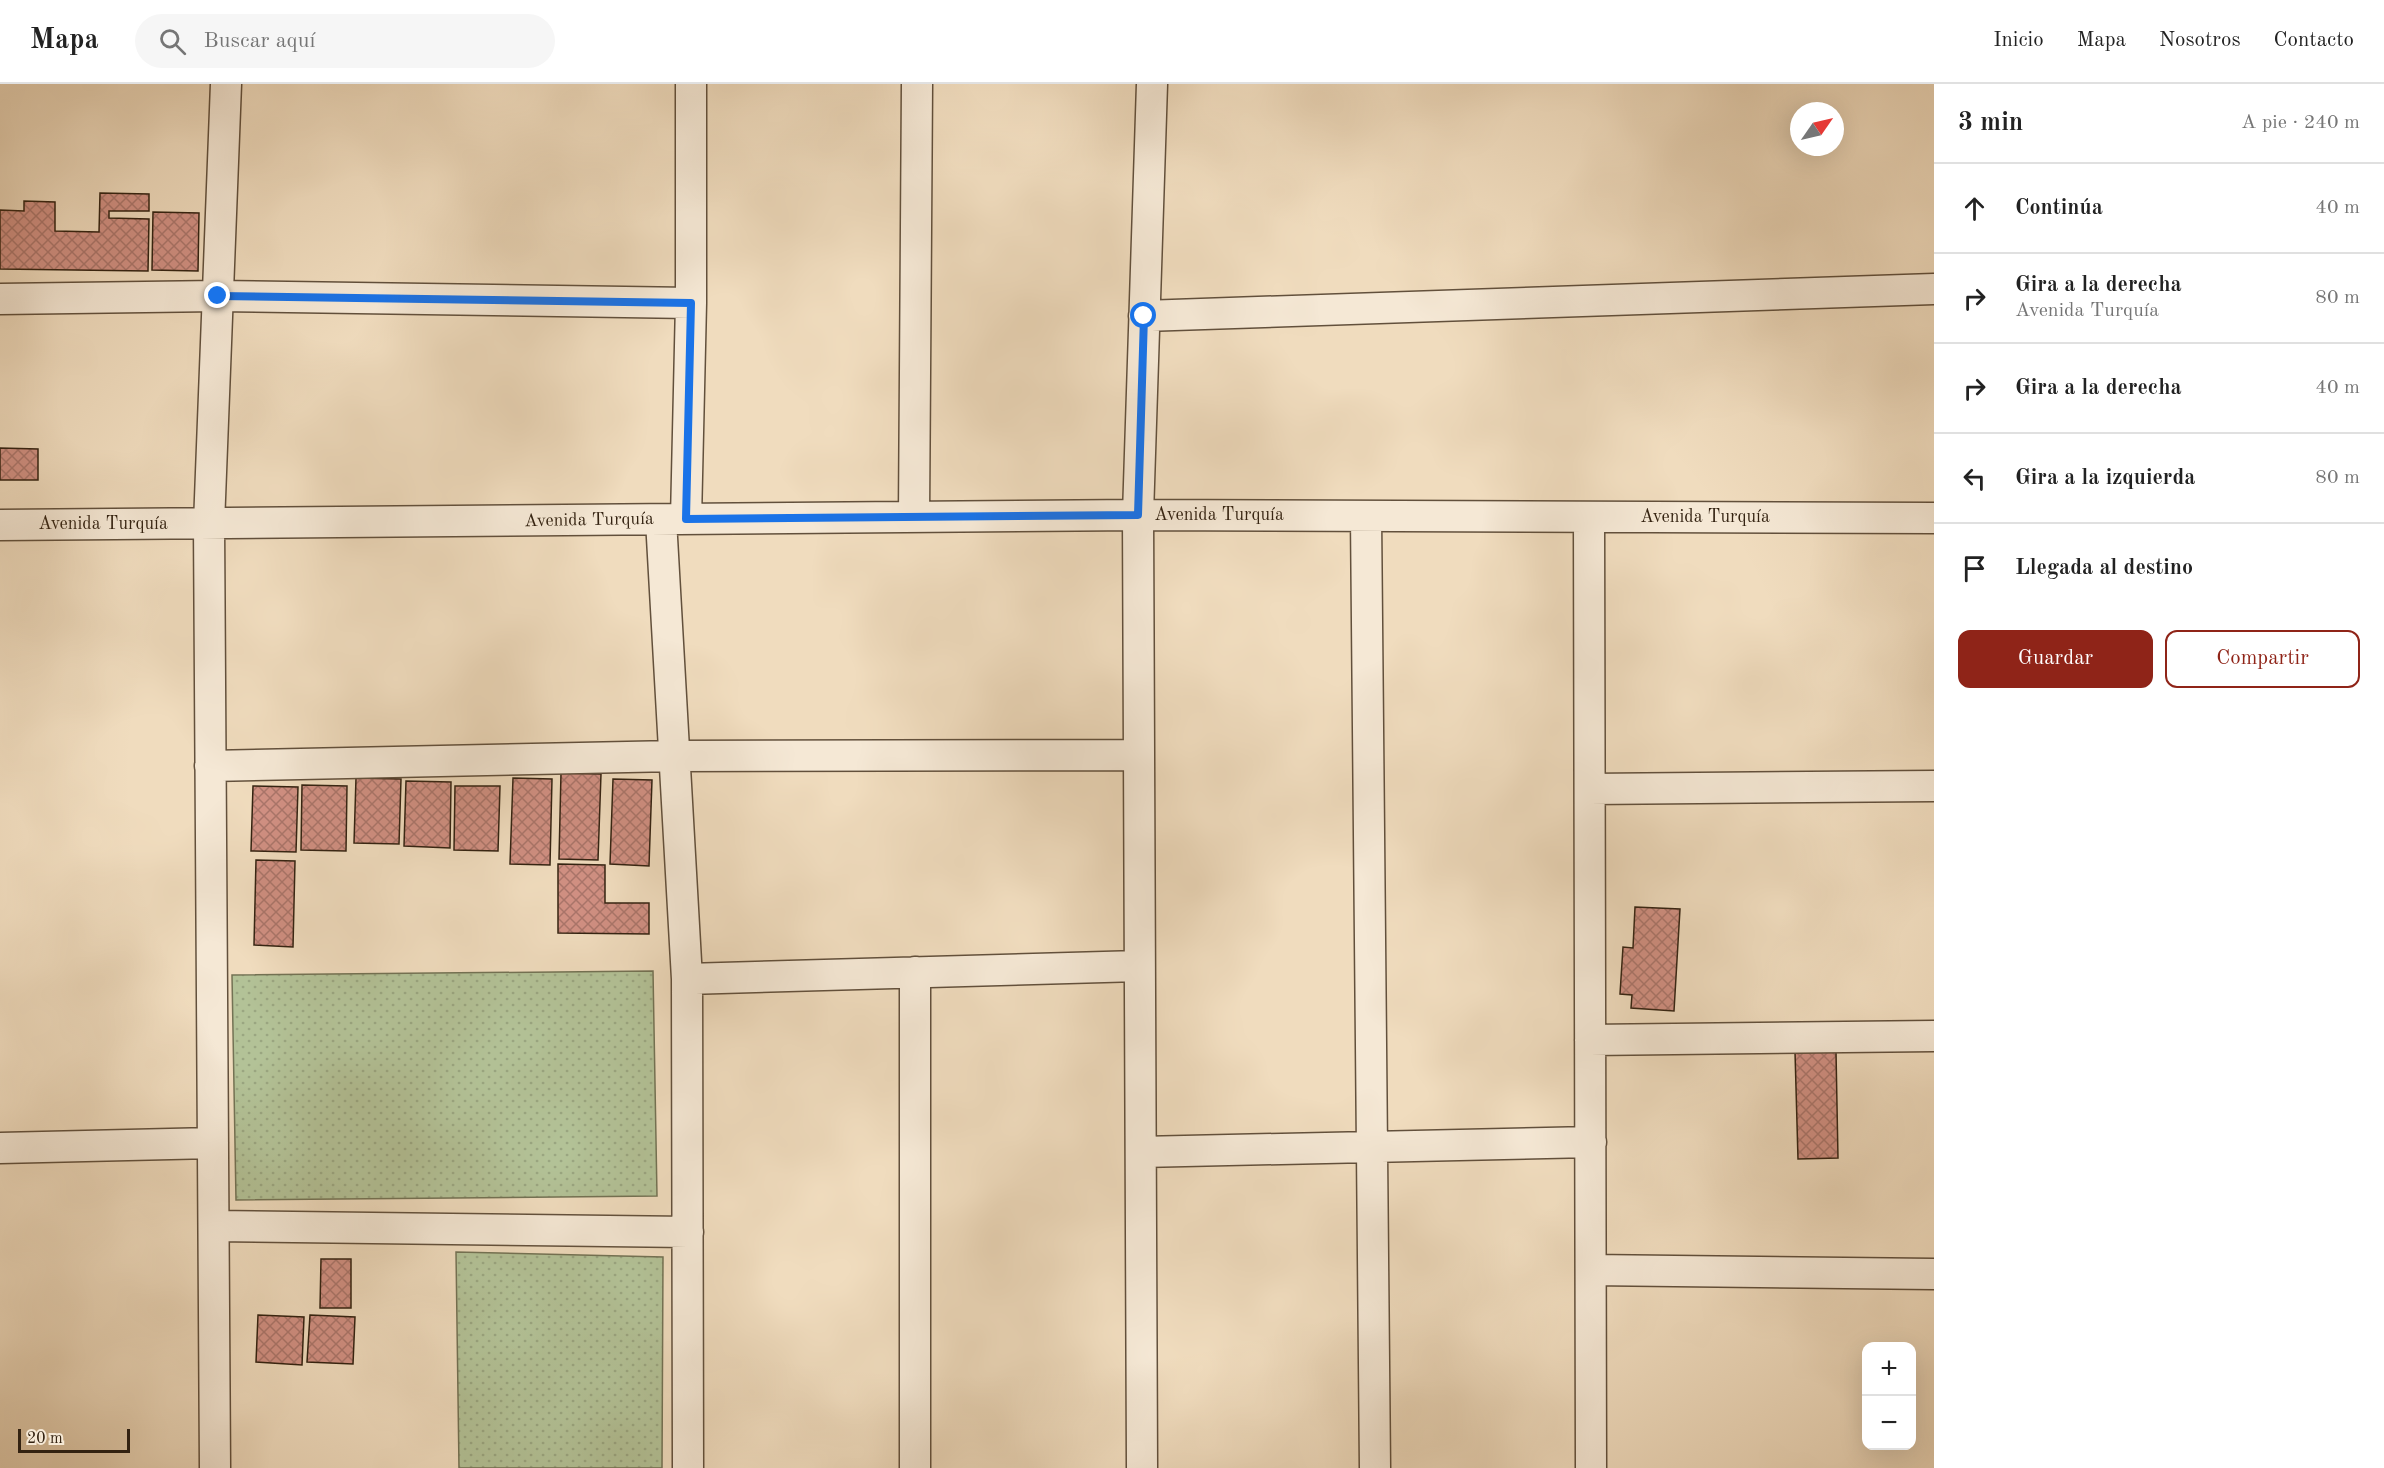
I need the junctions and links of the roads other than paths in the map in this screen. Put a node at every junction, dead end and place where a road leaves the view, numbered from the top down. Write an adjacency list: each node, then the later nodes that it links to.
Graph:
1 (225, 84): 6 (street)
2 (691, 84): 8 (street)
3 (917, 84): 12 (street)
4 (1152, 84): 9 (street)
5 (1934, 288): 9 (street)
6 (218, 296): 7 (street); 8 (street); 16 (street)
7 (0, 299)
8 (691, 303): 15 (street)
9 (1144, 316): 10 (street)
10 (1138, 515): 11 (street, Avenida Turquía); 12 (street, Avenida Turquía); 18 (street)
11 (1366, 516): 13 (street, Avenida Turquía); 30 (street)
12 (915, 517): 15 (street, Avenida Turquía)
13 (1589, 517): 14 (street, Avenida Turquía); 22 (street)
14 (1934, 518)
15 (674, 519): 16 (street, Avenida Turquía); 19 (street)
16 (209, 524): 17 (street, Avenida Turquía); 20 (street)
17 (0, 525)
18 (1139, 755): 19 (street); 23 (street)
19 (675, 756): 20 (street); 25 (street)
20 (210, 766): 29 (street)
21 (1934, 786): 22 (street)
22 (1590, 789): 27 (street)
23 (1139, 966): 24 (street); 32 (street)
24 (915, 972): 25 (street); 39 (street)
25 (687, 979): 34 (street)
26 (1934, 1036): 27 (street)
27 (1590, 1040): 28 (street)
28 (1591, 1142): 30 (street); 35 (street)
29 (213, 1143): 31 (street); 33 (street)
30 (1372, 1147): 32 (street); 41 (street)
31 (0, 1148)
32 (1141, 1152): 40 (street)
33 (214, 1226): 34 (street); 37 (street)
34 (687, 1232): 38 (street)
35 (1591, 1270): 36 (street); 42 (street)
36 (1934, 1274)
37 (215, 1468)
38 (688, 1468)
39 (915, 1468)
40 (1142, 1468)
41 (1375, 1468)
42 (1591, 1468)

